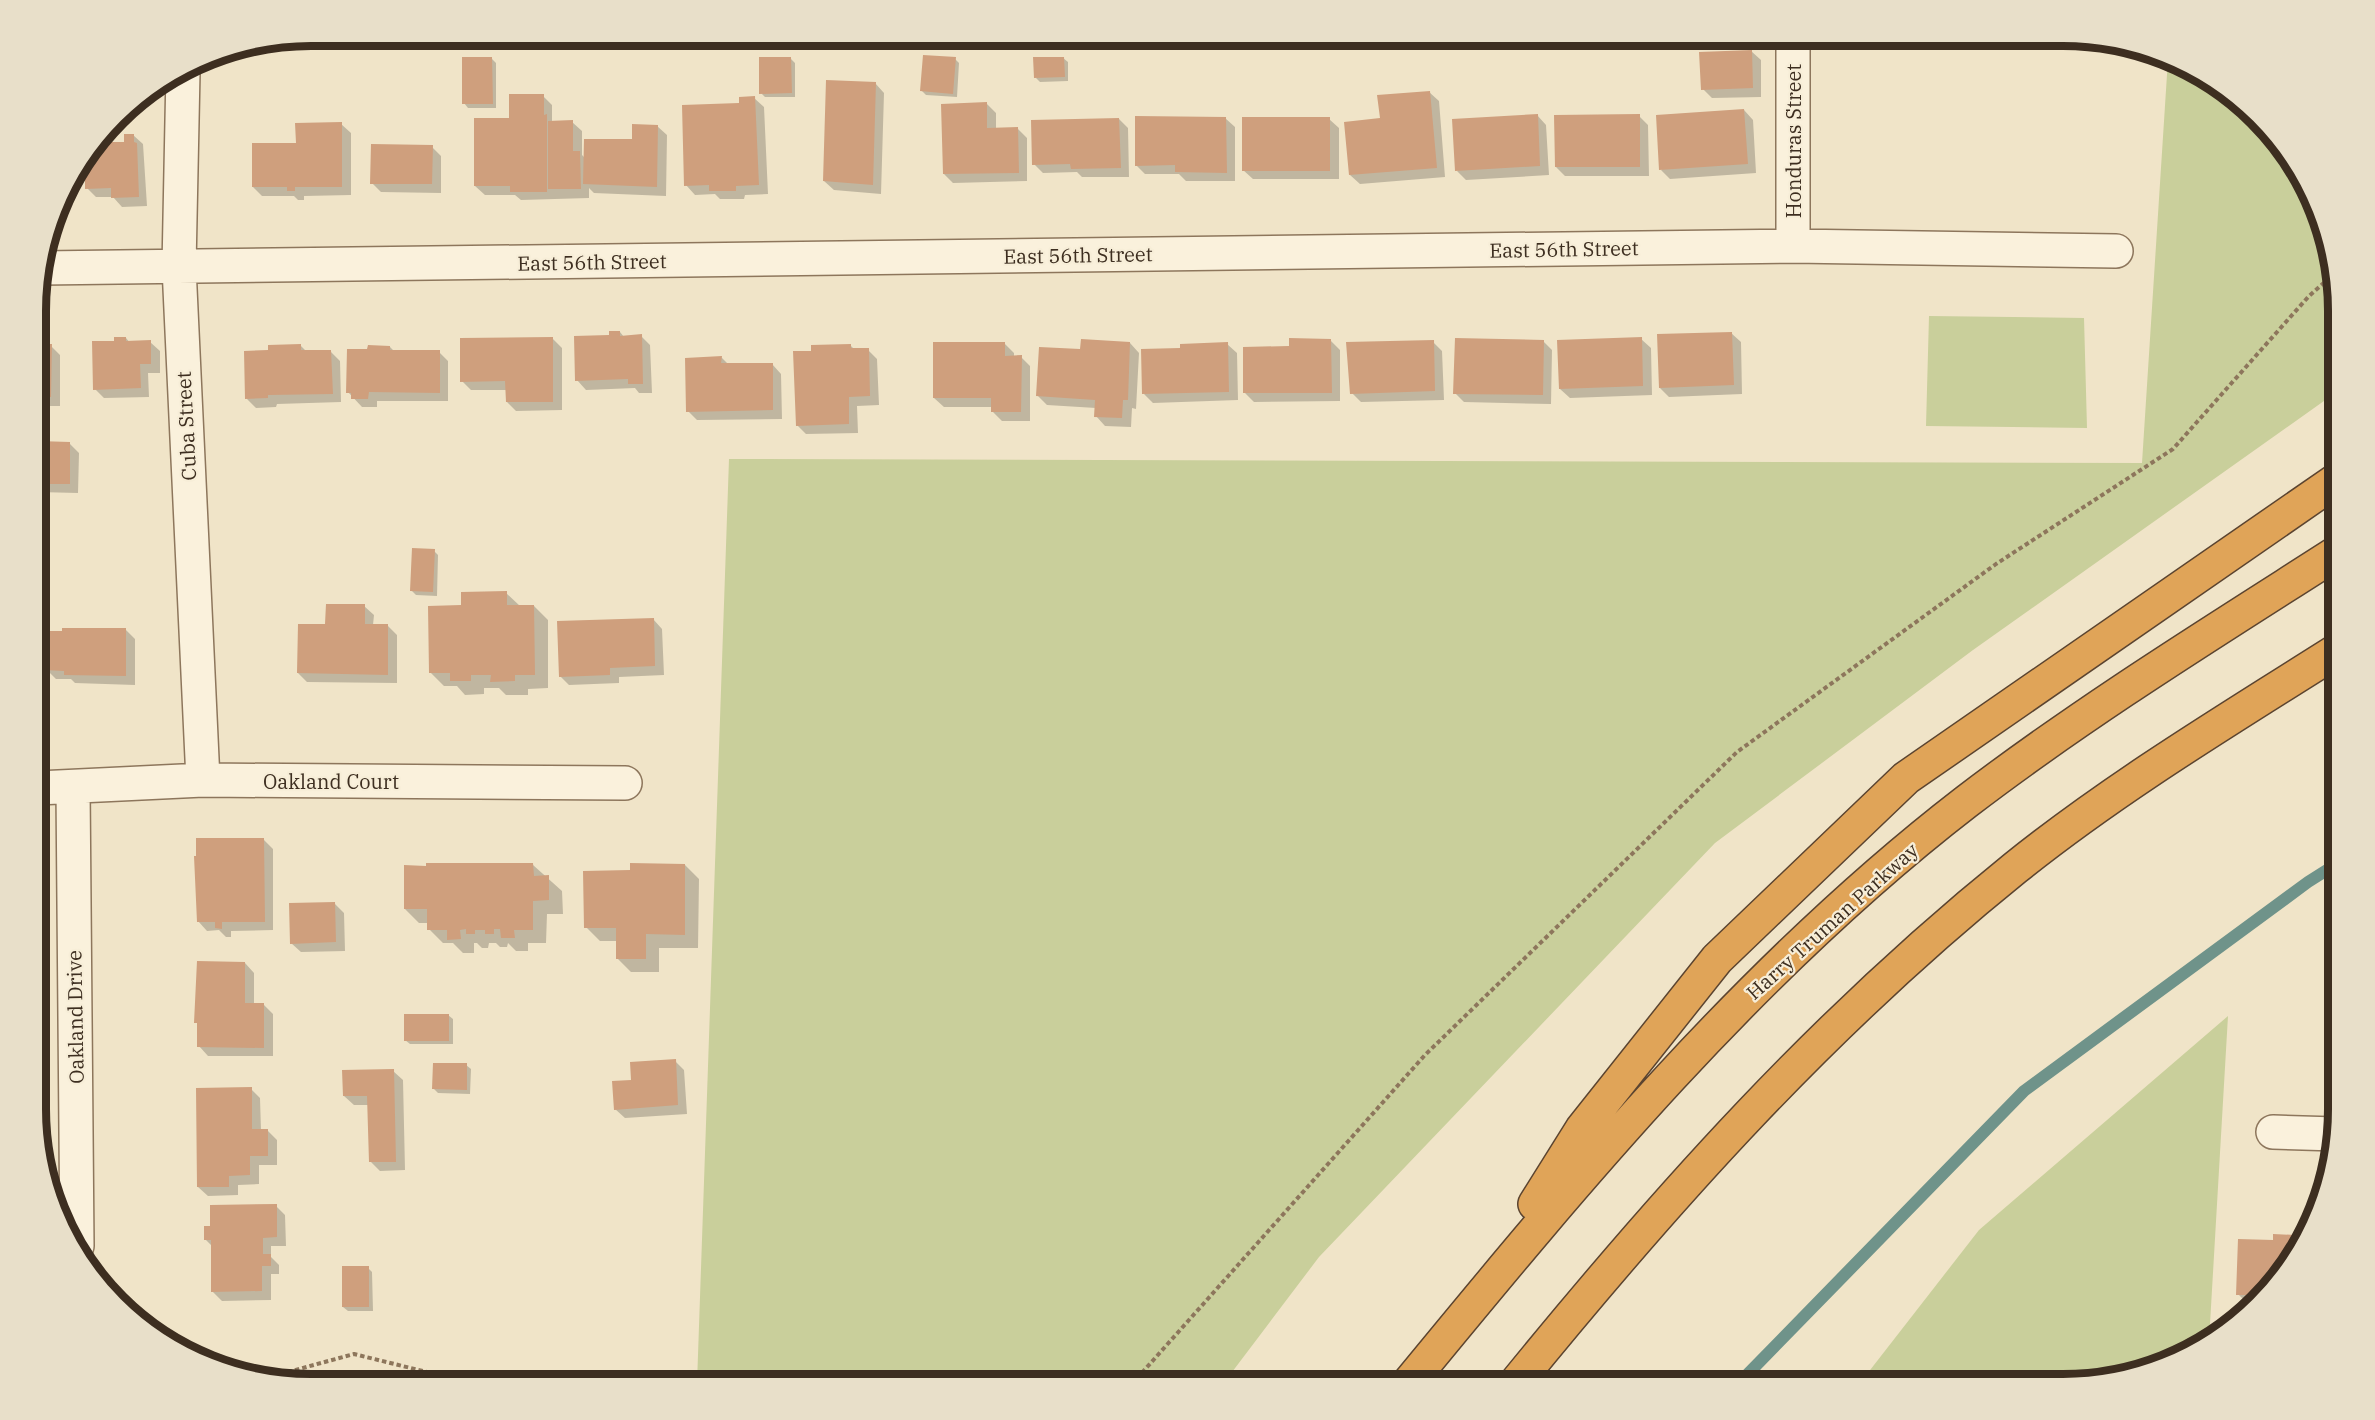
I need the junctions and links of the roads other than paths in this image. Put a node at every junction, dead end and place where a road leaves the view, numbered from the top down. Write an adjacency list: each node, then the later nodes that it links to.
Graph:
1 (1793, 46): 3 (street, Honduras Street)
2 (183, 80): 5 (street, Cuba Street)
3 (1793, 246): 4 (street, East 56th Street); 5 (street, East 56th Street)
4 (2116, 250)
5 (179, 267): 6 (street, East 56th Street); 10 (street, Cuba Street)
6 (51, 268)
7 (2328, 486): 17 (highway)
8 (2328, 559): 17 (highway, Harry Truman Parkway)
9 (2328, 657): 19 (highway)
10 (203, 780): 11 (street, Oakland Court); 13 (street, Oakland Court)
11 (625, 783)
12 (46, 788): 13 (street, Oakland Court)
13 (72, 788): 16 (street, Oakland Drive)
14 (2273, 1132): 15 (street)
15 (2327, 1134)
16 (77, 1231)
17 (1464, 1316): 18 (highway, Harry Truman Parkway)
18 (1416, 1374)
19 (1523, 1374)

